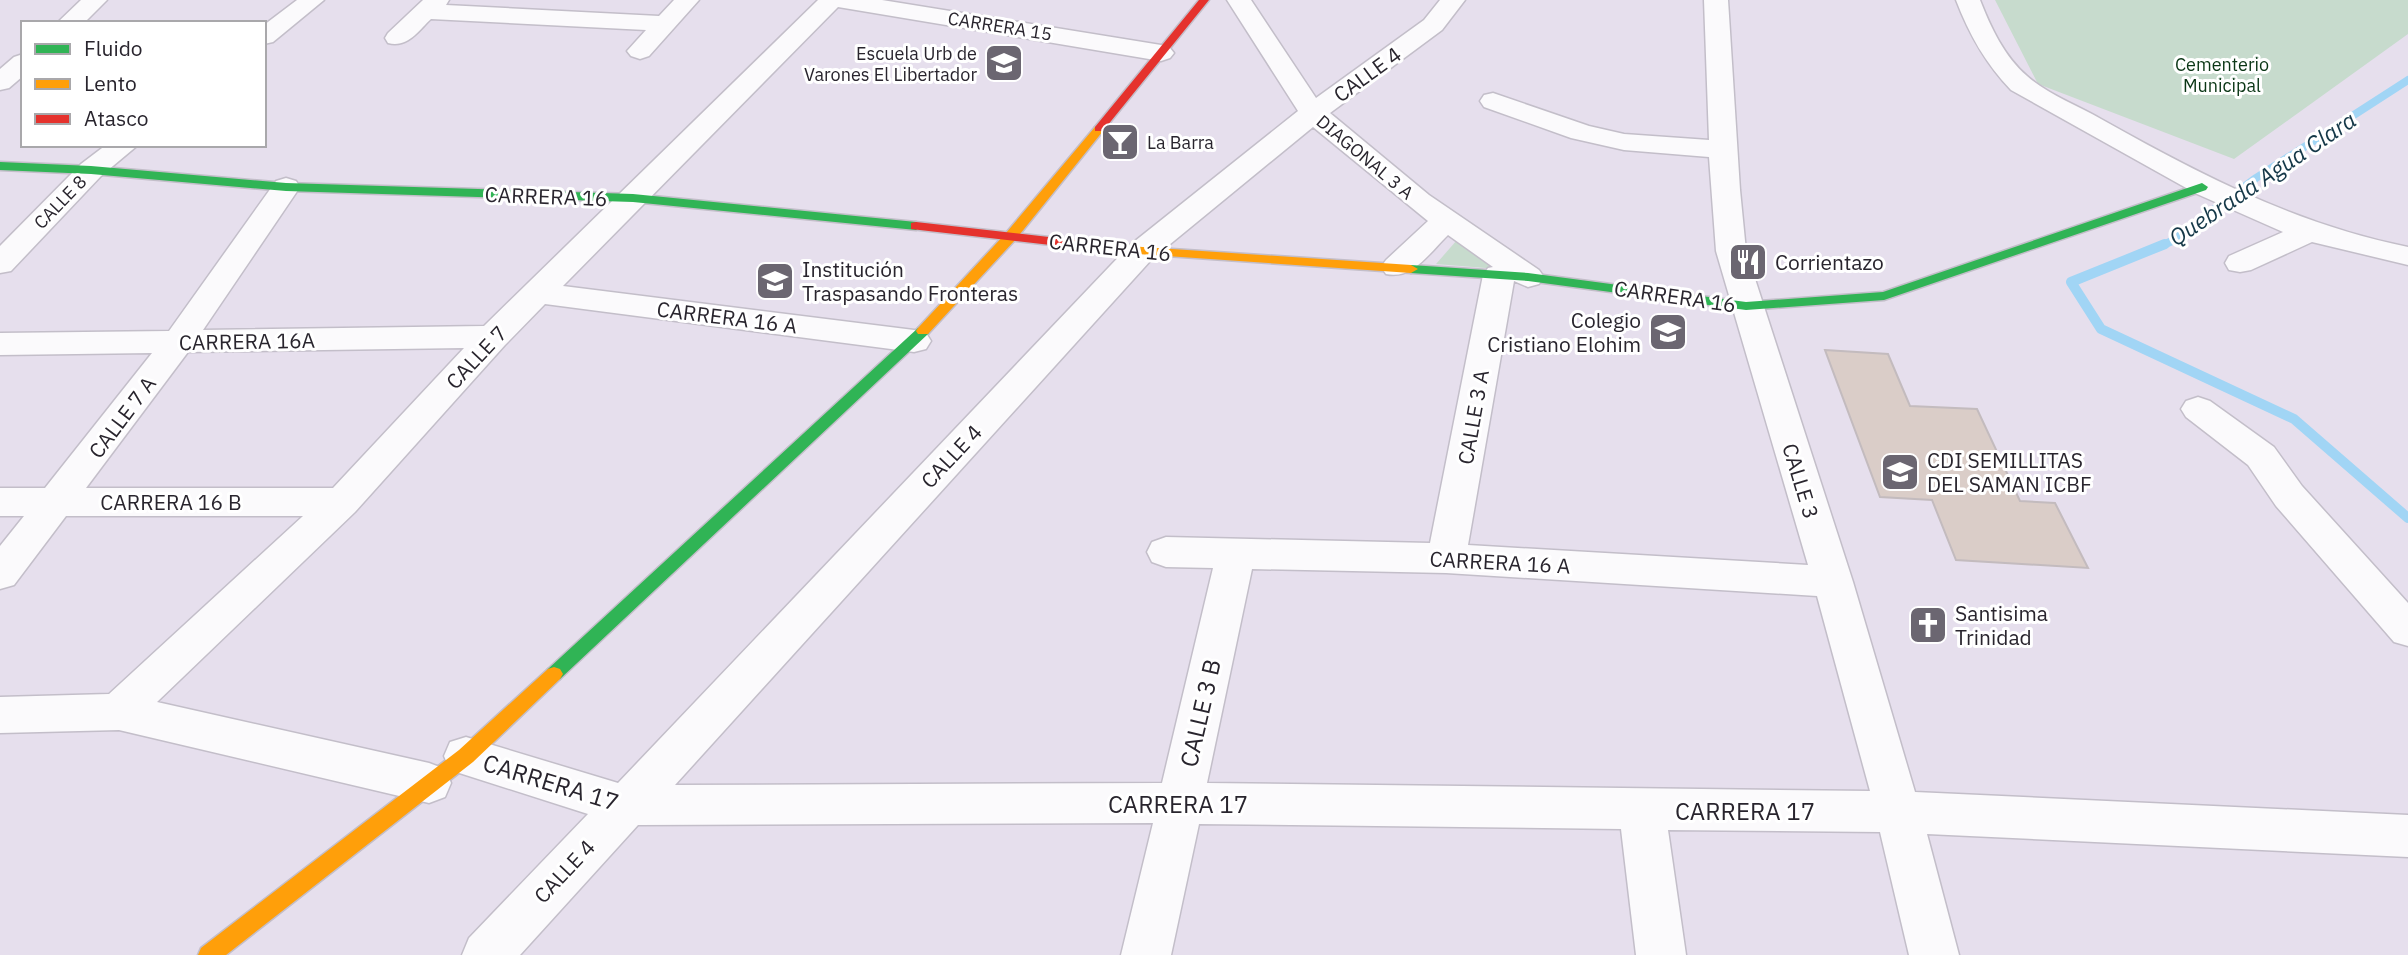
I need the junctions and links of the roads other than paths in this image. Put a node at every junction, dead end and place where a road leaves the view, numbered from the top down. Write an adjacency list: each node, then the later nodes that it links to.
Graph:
1 (95, 0): 11 (street)
2 (312, 0): 13 (street)
3 (687, 0): 12 (street)
4 (835, 0): 16 (street, CARRERA 15); 27 (street, CALLE 7)
5 (1204, 0): 16 (street)
6 (1239, 0): 20 (street, DIAGONAL 3 A)
7 (1453, 0): 20 (street, CALLE 4)
8 (1716, 0): 22 (street, CALLE 3)
9 (1968, 0): 26 (street)
10 (431, 5): 12 (street); 14 (street)
11 (71, 21)
12 (667, 24): 15 (street)
13 (266, 35)
14 (397, 38)
15 (640, 51)
16 (1161, 53): 30 (street)
17 (21, 64): 18 (street)
18 (0, 82)
19 (1493, 101): 22 (street)
20 (1313, 113): 28 (street, DIAGONAL 3 A); 32 (street, CALLE 4)
21 (121, 147): 24 (street, CALLE 8)
22 (1724, 150): 38 (street, CALLE 3)
23 (0, 166): 24 (street, CARRERA 16)
24 (91, 170): 25 (street, CARRERA 16); 34 (street, CALLE 8)
25 (286, 187): 27 (street, CARRERA 16); 41 (street, CALLE 7 A)
26 (2211, 190): 29 (street); 38 (street, CARRERA 16)
27 (633, 198): 30 (street, CARRERA 16); 37 (street, CALLE 7)
28 (1447, 219): 35 (street); 36 (street, DIAGONAL 3 A)
29 (2312, 230): 31 (street); 33 (street)
30 (1011, 236): 32 (street, CARRERA 16); 40 (street)
31 (2402, 247)
32 (1141, 252): 35 (street, CARRERA 16); 58 (street, CALLE 4)
33 (2240, 263)
34 (0, 264)
35 (1397, 267): 36 (street, CARRERA 16)
36 (1513, 276): 38 (street, CARRERA 16); 49 (street, CALLE 3 A)
37 (540, 293): 39 (street, CALLE 7); 40 (street, CARRERA 16 A)
38 (1746, 306): 51 (street, CALLE 3)
39 (493, 337): 41 (street, CARRERA 16A); 46 (street, CALLE 7)
40 (914, 341): 55 (street)
41 (178, 342): 42 (street, CARRERA 16A); 45 (street, CALLE 7 A)
42 (0, 344)
43 (2198, 409): 52 (street)
44 (0, 502): 45 (street, CARRERA 16 B)
45 (58, 502): 46 (street, CARRERA 16 B); 50 (street, CALLE 7 A)
46 (342, 502): 53 (street, CALLE 7)
47 (1166, 552): 48 (street, CARRERA 16 A)
48 (1236, 554): 49 (street, CARRERA 16 A); 57 (street, CALLE 3 B)
49 (1446, 558): 51 (street, CARRERA 16 A)
50 (0, 575)
51 (1833, 582): 60 (street, CALLE 3)
52 (2408, 629)
53 (119, 712): 54 (street); 56 (street)
54 (0, 715)
55 (466, 756): 56 (street); 58 (street, CARRERA 17)
56 (429, 783): 62 (street)
57 (1180, 803): 58 (street, CARRERA 17); 59 (street, CARRERA 17); 64 (street, CALLE 3 B)
58 (625, 805): 63 (street, CALLE 4)
59 (1642, 810): 60 (street, CARRERA 17); 65 (street)
60 (1898, 811): 61 (street, CARRERA 17); 66 (street, CALLE 3)
61 (2408, 836)
62 (209, 955)
63 (487, 955)
64 (1146, 955)
65 (1661, 955)
66 (1934, 955)

